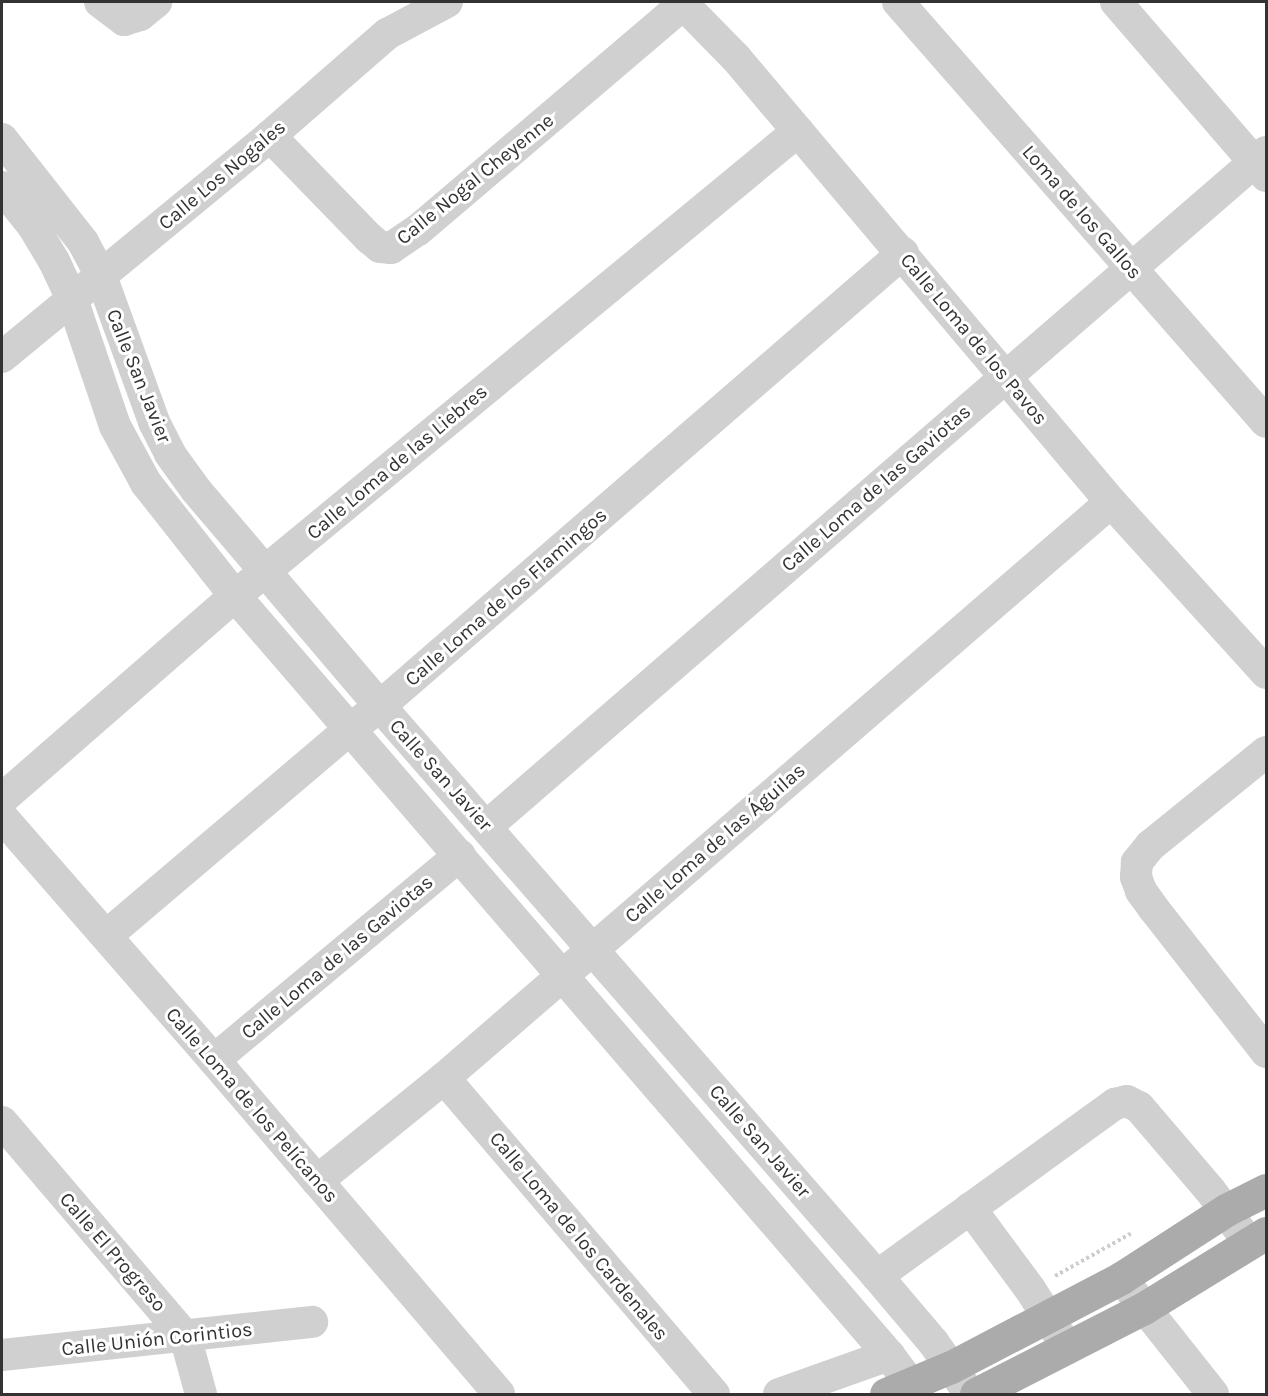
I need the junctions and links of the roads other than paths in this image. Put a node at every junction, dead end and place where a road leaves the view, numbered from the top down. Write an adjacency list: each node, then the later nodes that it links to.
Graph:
1 (100, 2): 2 (street)
2 (156, 2)
3 (447, 2): 8 (street, Calle Los Nogales)
4 (898, 2): 13 (street, Loma de los Gallos)
5 (1116, 2): 10 (street)
6 (685, 3): 7 (street, Calle Loma de los Pavos); 8 (street, Calle Nogal Cheyenne)
7 (798, 131): 12 (street, Calle Loma de los Pavos); 20 (street, Calle Loma de las Liebres)
8 (270, 136): 14 (street, Calle Los Nogales)
9 (2, 139): 14 (street, Calle San Javier)
10 (1262, 163): 13 (street, Calle Loma de las Gaviotas)
11 (2, 188): 15 (street, Calle San Javier)
12 (903, 253): 17 (street, Calle Loma de los Pavos); 23 (street, Calle Loma de los Flamingos)
13 (1133, 270): 17 (street, Calle Loma de las Gaviotas); 18 (street, Loma de los Gallos)
14 (101, 276): 15 (street, Calle Los Nogales); 20 (street, Calle San Javier)
15 (72, 299): 16 (street, Calle Los Nogales); 21 (street, Calle San Javier)
16 (2, 357)
17 (1006, 377): 19 (street, Calle Loma de los Pavos); 28 (street, Calle Loma de las Gaviotas)
18 (1266, 422)
19 (1111, 502): 22 (street, Calle Loma de los Pavos); 31 (street, Calle Loma de las Águilas)
20 (266, 571): 21 (street, Calle Loma de las Liebres); 23 (street, Calle San Javier)
21 (236, 596): 24 (street, Calle San Javier); 26 (street, Calle Loma de las Liebres)
22 (1266, 673)
23 (380, 706): 24 (street, Calle Loma de los Flamingos); 28 (street, Calle San Javier)
24 (350, 729): 29 (street, Calle San Javier); 30 (street, Calle Loma de los Flamingos)
25 (1266, 752): 33 (street)
26 (2, 799)
27 (2, 817): 30 (street, Calle Loma de los Pelícanos)
28 (487, 826): 31 (street, Calle San Javier)
29 (460, 855): 32 (street, Calle San Javier); 34 (street, Calle Loma de las Gaviotas)
30 (106, 936): 34 (street, Calle Loma de los Pelícanos)
31 (593, 948): 32 (street, Calle Loma de las Águilas); 42 (street, Calle San Javier)
32 (563, 974): 35 (street, Calle Loma de las Águilas); 50 (street, Calle San Javier)
33 (1266, 1052)
34 (214, 1060): 37 (street, Calle Loma de los Pelícanos)
35 (444, 1078): 37 (street, Calle Loma de las Águilas); 55 (street, Calle Loma de los Cardenales)
36 (2, 1122): 47 (street, Calle El Progreso)
37 (317, 1181): 54 (street, Calle Loma de los Pelícanos)
38 (1266, 1190): 40 (main road)
39 (970, 1208): 40 (street); 42 (street); 45 (street)
40 (1226, 1210): 41 (street); 43 (main road)
41 (1258, 1238): 44 (main road)
42 (877, 1276): 51 (street, Calle San Javier)
43 (1121, 1278): 44 (street); 45 (main road)
44 (1144, 1308): 48 (main road); 59 (street)
45 (1047, 1317): 48 (street); 51 (main road)
46 (312, 1322): 47 (street, Calle Unión Corintios)
47 (185, 1336): 49 (street, Calle Unión Corintios); 53 (street, Calle El Progreso)
48 (1067, 1347): 58 (main road)
49 (2, 1355)
50 (889, 1355): 52 (street, Calle San Javier); 56 (street)
51 (951, 1367): 52 (main road); 57 (street, Calle San Javier)
52 (905, 1391)
53 (201, 1395)
54 (499, 1395)
55 (714, 1395)
56 (779, 1395)
57 (970, 1395)
58 (976, 1395)
59 (1213, 1395)

